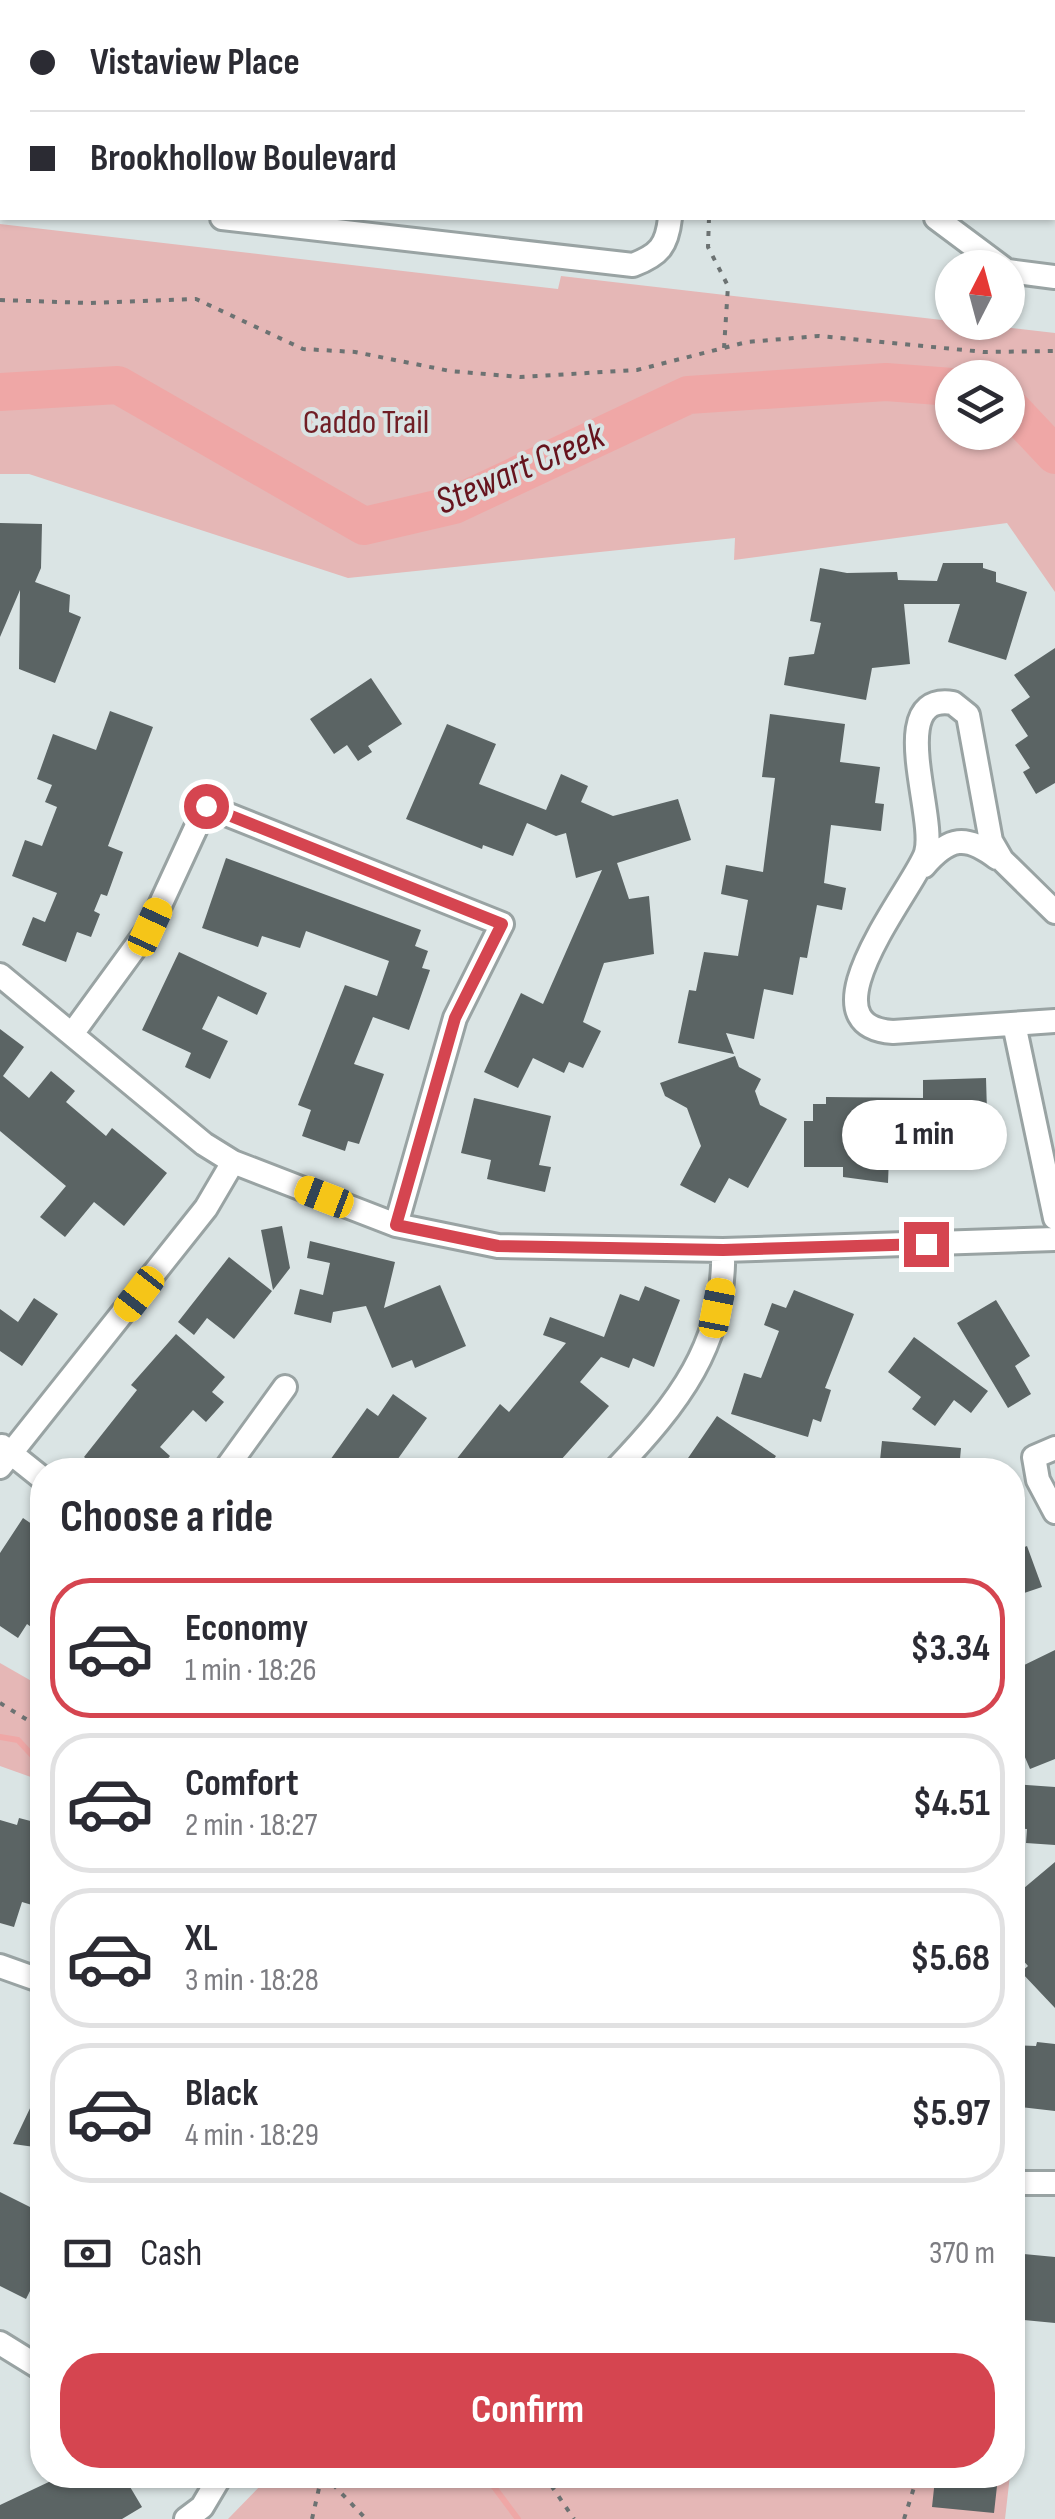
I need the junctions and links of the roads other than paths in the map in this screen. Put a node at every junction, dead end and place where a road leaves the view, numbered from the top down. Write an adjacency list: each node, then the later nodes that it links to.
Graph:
1 (239, 220): 2 (street)
2 (670, 220)
3 (939, 220): 4 (street)
4 (980, 250)
5 (1025, 272): 6 (street)
6 (1055, 277)
7 (1013, 870): 8 (street); 8 (street); 9 (street)
8 (912, 880): 12 (street)
9 (1055, 912)
10 (0, 975): 13 (street)
11 (1055, 1021): 12 (street)
12 (1014, 1024): 15 (street)
13 (72, 1034): 14 (street); 16 (street)
14 (233, 1162): 16 (street); 21 (street)
15 (1055, 1218)
16 (396, 1225): 18 (street)
17 (1055, 1240): 18 (street)
18 (723, 1250): 23 (street)
19 (285, 1387): 22 (street)
20 (1055, 1448): 25 (street)
21 (4, 1455): 24 (street)
22 (234, 1458)
23 (630, 1458)
24 (30, 1471)
25 (1055, 1512)
26 (0, 1966): 27 (street)
27 (30, 1977)
28 (1025, 2182): 29 (street)
29 (1055, 2183)
30 (0, 2344): 31 (street)
31 (30, 2362)
32 (214, 2488): 33 (street)
33 (186, 2519)

